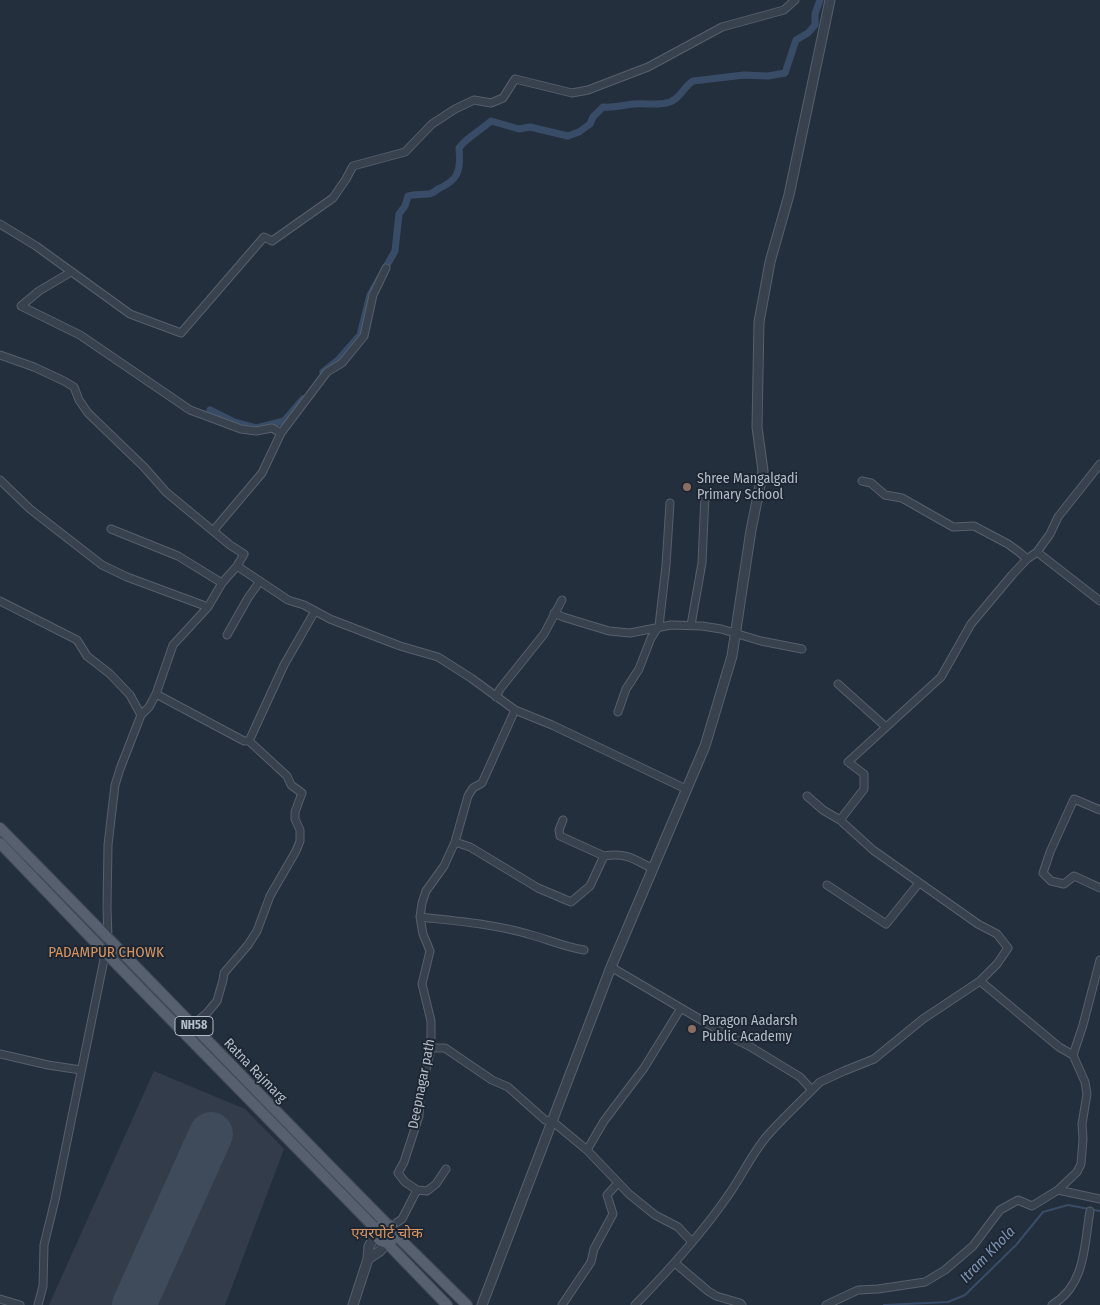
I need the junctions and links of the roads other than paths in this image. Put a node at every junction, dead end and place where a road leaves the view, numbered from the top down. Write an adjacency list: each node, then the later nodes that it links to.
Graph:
1 (795, 0): 5 (street)
2 (830, 0): 28 (street)
3 (0, 224): 5 (street)
4 (386, 268): 7 (street)
5 (71, 272): 7 (street)
6 (0, 355): 14 (street)
7 (281, 433): 14 (street)
8 (1100, 464): 15 (street)
9 (0, 480): 23 (street)
10 (862, 481): 16 (street)
11 (705, 496): 26 (street)
12 (670, 502): 27 (street)
13 (111, 530): 19 (street)
14 (213, 531): 17 (street)
15 (1037, 552): 16 (street); 21 (street)
16 (1026, 559): 37 (street)
17 (237, 566): 18 (street); 19 (street)
18 (260, 581): 24 (street); 29 (street)
19 (222, 583): 23 (street)
20 (562, 600): 25 (street)
21 (1100, 601)
22 (0, 602): 36 (street)
23 (208, 607): 32 (street)
24 (315, 611): 33 (street); 38 (street)
25 (554, 613): 27 (street); 33 (street)
26 (691, 625): 27 (street); 28 (street)
27 (659, 626): 35 (street)
28 (736, 632): 30 (street); 39 (street)
29 (227, 635)
30 (802, 648)
31 (838, 684): 37 (street)
32 (156, 694): 36 (street); 38 (street)
33 (496, 697): 34 (street)
34 (515, 710): 39 (street); 45 (street, Deepnagar path)
35 (618, 712)
36 (141, 715): 53 (street)
37 (886, 727): 43 (street)
38 (249, 741): 60 (street)
39 (686, 789): 48 (street)
40 (807, 796): 43 (street)
41 (1100, 810): 51 (street)
42 (563, 820): 47 (street)
43 (840, 820): 49 (street)
44 (0, 828): 53 (main road, Ratna Rajmarg / NH58)
45 (455, 842): 47 (street); 52 (street, Deepnagar path)
46 (0, 843): 55 (main road, Ratna Rajmarg / NH58)
47 (604, 856): 48 (street)
48 (653, 869): 57 (street)
49 (919, 883): 50 (street); 58 (street)
50 (827, 885)
51 (1100, 888)
52 (420, 917): 54 (street); 61 (street, Deepnagar path)
53 (108, 940): 55 (street); 60 (main road, Ratna Rajmarg / NH58)
54 (584, 950)
55 (106, 953): 64 (street); 75 (main road, Ratna Rajmarg / NH58)
56 (1100, 960): 62 (street)
57 (611, 967): 59 (street); 66 (street)
58 (980, 981): 62 (street); 65 (street)
59 (681, 1008): 65 (street); 67 (street)
60 (193, 1025): 74 (main road, Ratna Rajmarg / NH58)
61 (432, 1048): 66 (street); 70 (street, Deepnagar path)
62 (1073, 1055): 71 (street)
63 (1, 1057): 64 (street)
64 (81, 1070): 82 (street)
65 (812, 1090): 76 (street)
66 (552, 1121): 67 (street); 86 (street)
67 (587, 1150): 69 (street)
68 (446, 1169): 70 (street)
69 (618, 1183): 76 (street); 87 (street)
70 (417, 1190): 74 (street)
71 (1058, 1190): 72 (street); 90 (street)
72 (1100, 1199)
73 (1090, 1211): 91 (street)
74 (392, 1228): 75 (main road); 77 (main road); 85 (main road, Ratna Rajmarg / NH58)
75 (377, 1232): 77 (main road, Ratna Rajmarg / NH58); 78 (street)
76 (692, 1242): 79 (street)
77 (387, 1243): 78 (street); 84 (main road, Ratna Rajmarg / NH58)
78 (368, 1259): 83 (street)
79 (675, 1263): 88 (street); 89 (street)
80 (0, 1299): 81 (street)
81 (20, 1305)
82 (38, 1305)
83 (353, 1305)
84 (447, 1305)
85 (467, 1305)
86 (482, 1305)
87 (562, 1305)
88 (635, 1305)
89 (742, 1305)
90 (826, 1305)
91 (1052, 1305)

